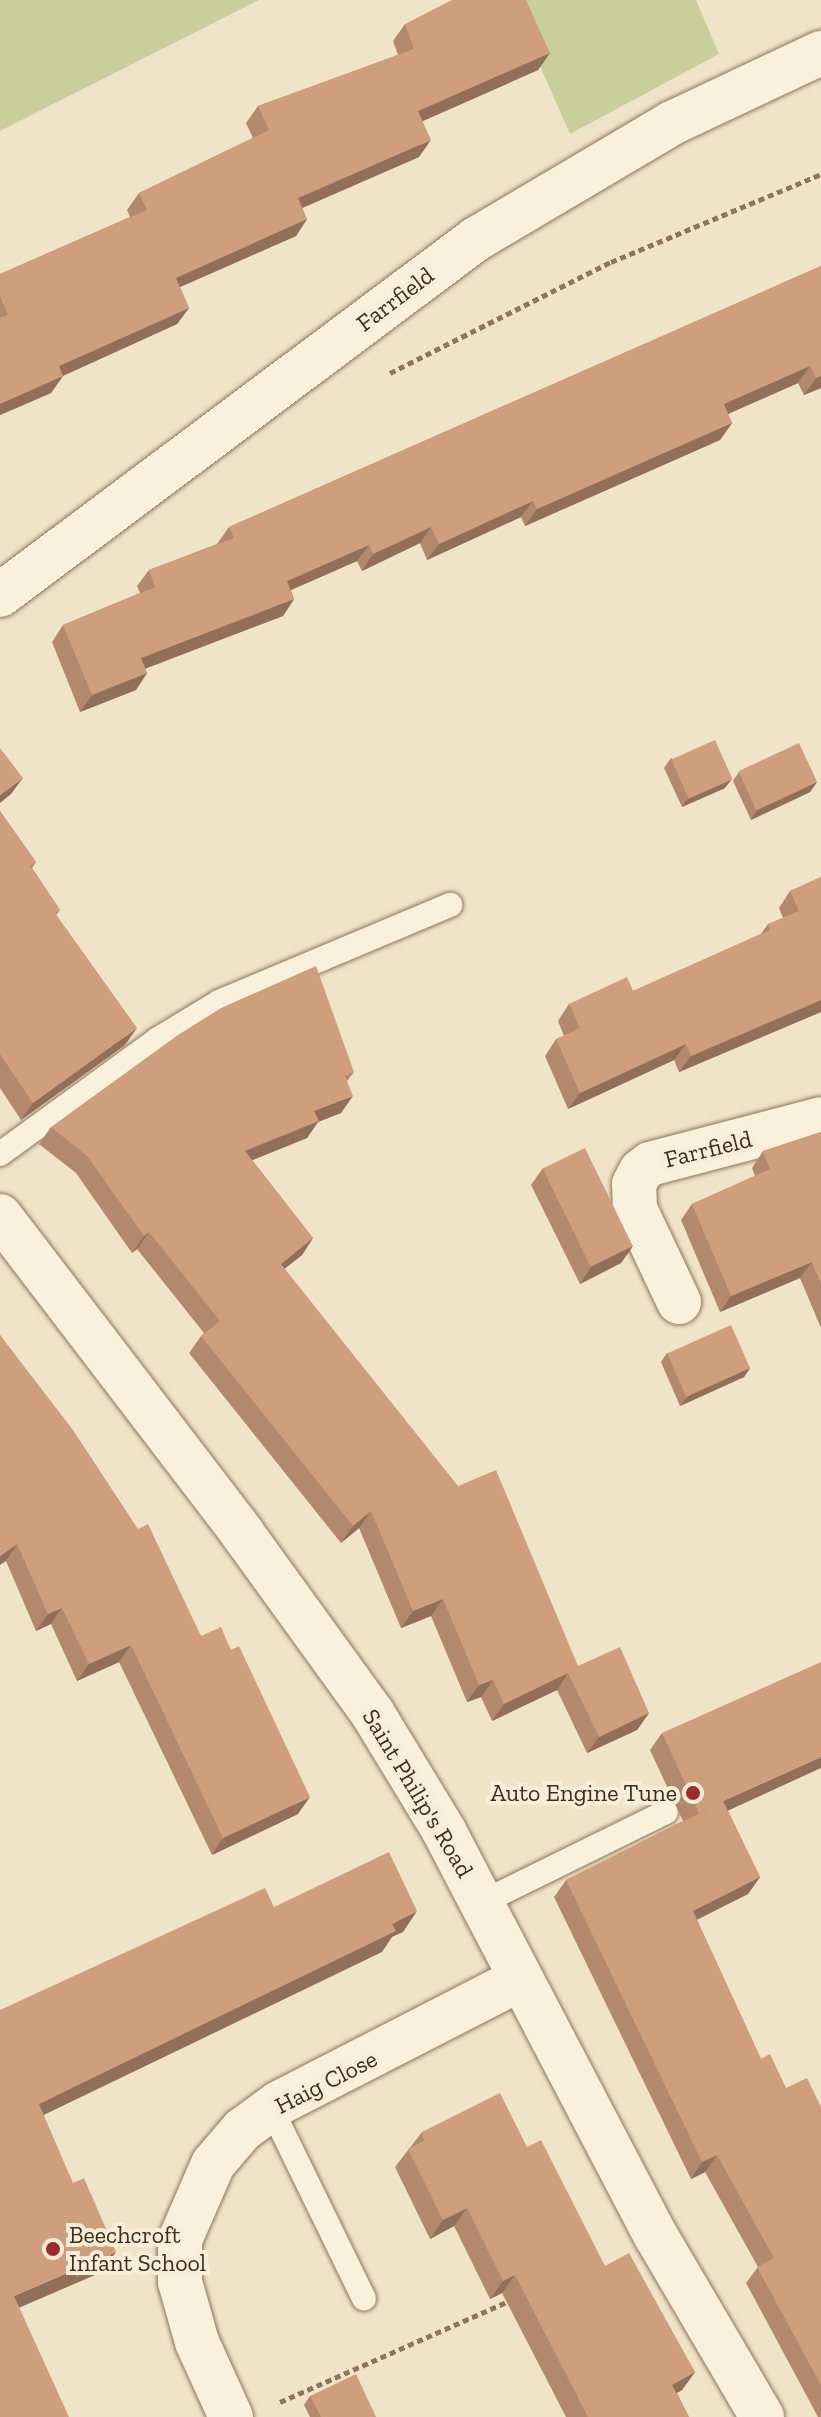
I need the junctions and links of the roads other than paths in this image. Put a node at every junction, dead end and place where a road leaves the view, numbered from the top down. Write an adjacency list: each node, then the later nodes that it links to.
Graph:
1 (821, 53): 2 (street, Farrfield)
2 (0, 595)
3 (450, 905): 5 (lane)
4 (821, 1119): 7 (street, Farrfield)
5 (0, 1154)
6 (0, 1216): 9 (street, Saint Philip's Road)
7 (679, 1302)
8 (666, 1812): 9 (lane)
9 (481, 1903): 10 (street, Saint Philip's Road)
10 (520, 1979): 11 (street, Haig Close); 14 (street, Saint Philip's Road)
11 (271, 2108): 12 (lane); 13 (street, Haig Close)
12 (364, 2299)
13 (251, 2411)
14 (762, 2417)

